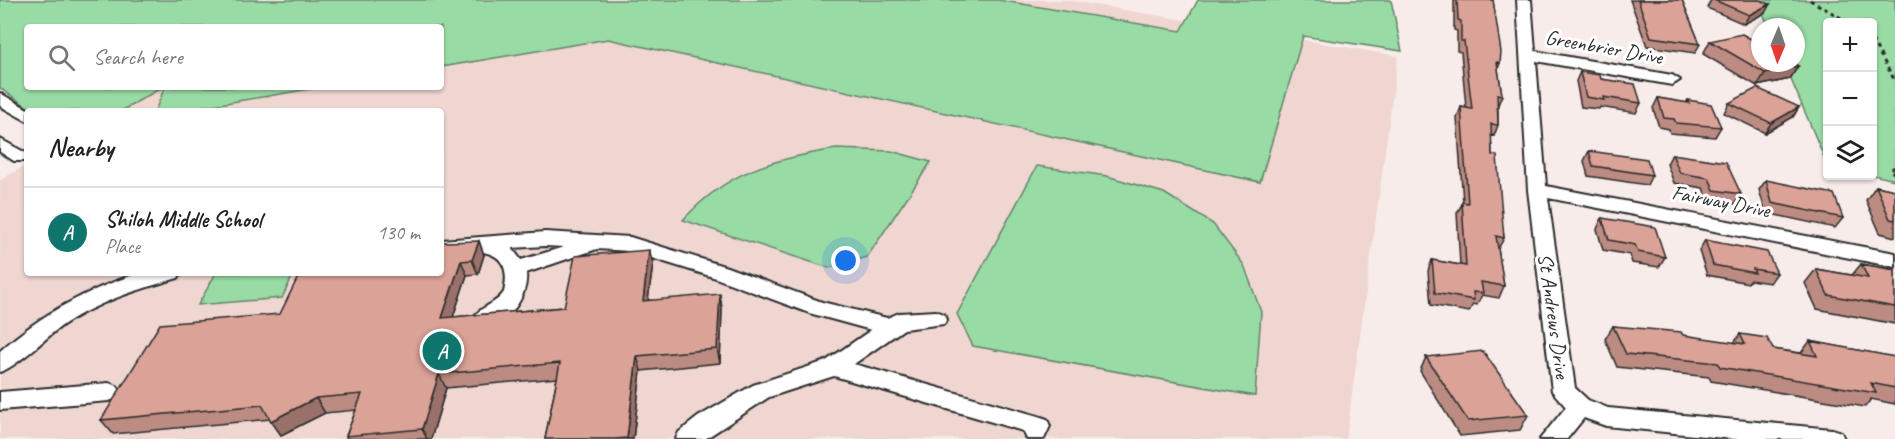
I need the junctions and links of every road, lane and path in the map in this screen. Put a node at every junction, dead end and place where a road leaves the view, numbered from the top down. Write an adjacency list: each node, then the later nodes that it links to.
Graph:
1 (1524, 0): 5 (street, St Andrews Drive)
2 (1810, 0): 3 (path)
3 (1841, 18)
4 (1877, 49): 7 (path)
5 (1529, 56): 6 (street, Greenbrier Drive); 14 (street, St Andrews Drive)
6 (1672, 80)
7 (1895, 81)
8 (0, 98): 9 (street)
9 (24, 114)
10 (0, 144): 11 (street)
11 (20, 157)
12 (1895, 167): 13 (path)
13 (1895, 174)
14 (1537, 190): 18 (street, Fairway Drive); 28 (street, St Andrews Drive)
15 (603, 242): 16 (street); 19 (street); 23 (street)
16 (477, 244): 17 (street); 19 (street)
17 (444, 247)
18 (1895, 260)
19 (515, 269): 21 (street)
20 (155, 276): 24 (street)
21 (484, 318)
22 (936, 319): 23 (street)
23 (891, 327): 25 (street)
24 (0, 364)
25 (834, 367): 29 (street); 30 (street)
26 (109, 392): 27 (street)
27 (0, 401)
28 (1580, 407): 31 (street); 32 (street, St Andrews Drive)
29 (1035, 432)
30 (688, 439)
31 (1552, 439)
32 (1832, 439)

